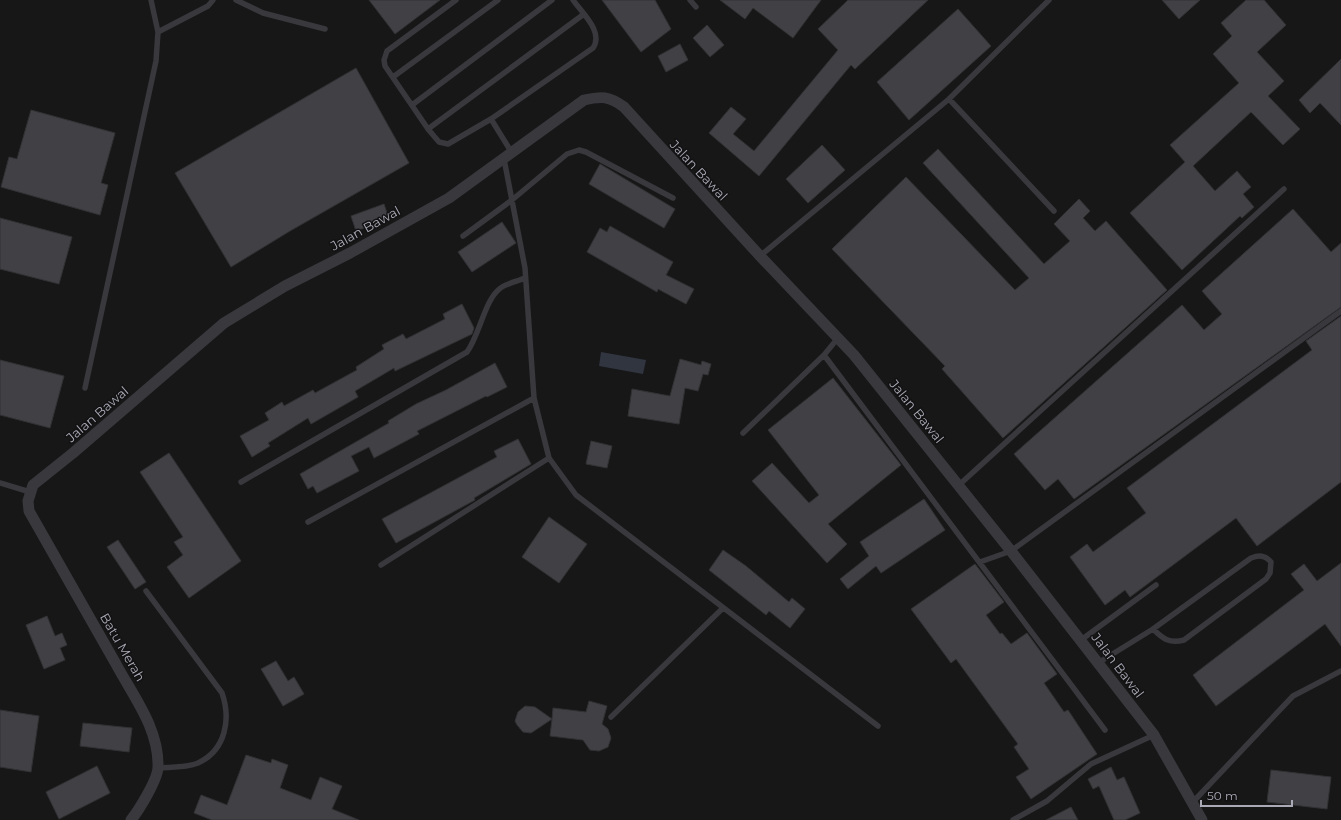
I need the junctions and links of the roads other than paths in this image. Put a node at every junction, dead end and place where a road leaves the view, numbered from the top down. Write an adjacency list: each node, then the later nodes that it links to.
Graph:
1 (151, 0): 13 (lane)
2 (213, 0): 13 (lane)
3 (236, 0): 12 (lane)
4 (456, 0): 14 (lane)
5 (498, 0): 14 (lane)
6 (552, 0): 16 (lane)
7 (573, 0): 11 (lane)
8 (690, 0): 10 (lane)
9 (1049, 0): 15 (lane)
10 (696, 7)
11 (584, 14): 17 (lane); 18 (lane)
12 (325, 29)
13 (158, 32): 30 (lane)
14 (393, 77): 16 (lane)
15 (949, 99): 23 (lane); 25 (lane)
16 (412, 105): 18 (lane)
17 (491, 119): 18 (lane); 19 (lane)
18 (428, 129)
19 (508, 156): 22 (lane); 25 (street, Jalan Bawal); 37 (street, Jalan Bawal)
20 (1284, 189): 36 (lane)
21 (673, 198): 22 (lane)
22 (512, 200): 24 (lane); 26 (lane)
23 (1054, 211)
24 (463, 236)
25 (760, 256): 28 (street, Jalan Bawal)
26 (525, 278): 31 (lane); 34 (lane)
27 (1341, 312): 39 (lane)
28 (838, 338): 29 (lane); 36 (street, Jalan Bawal)
29 (824, 355): 32 (lane); 40 (lane)
30 (85, 388)
31 (534, 398): 33 (lane); 38 (lane)
32 (743, 432)
33 (549, 458): 41 (lane); 44 (lane)
34 (241, 482)
35 (0, 483): 37 (lane)
36 (959, 485): 39 (street, Jalan Bawal)
37 (30, 492): 53 (street, Batu Merah)
38 (308, 522)
39 (1011, 551): 40 (lane); 46 (street, Jalan Bawal)
40 (980, 562): 51 (lane)
41 (380, 565)
42 (1156, 585): 46 (lane)
43 (146, 591): 53 (lane)
44 (724, 608): 49 (lane); 50 (lane)
45 (1153, 629): 45 (lane); 47 (lane)
46 (1081, 640): 47 (street, Jalan Bawal)
47 (1098, 663): 52 (street, Jalan Bawal)
48 (1341, 671): 54 (lane)
49 (611, 717)
50 (878, 726)
51 (1105, 730)
52 (1154, 736): 54 (street, Jalan Bawal); 56 (lane)
53 (158, 768): 55 (street, Batu Merah)
54 (1192, 803): 57 (street, Jalan Bawal)
55 (131, 820)
56 (1013, 820)
57 (1202, 820)

